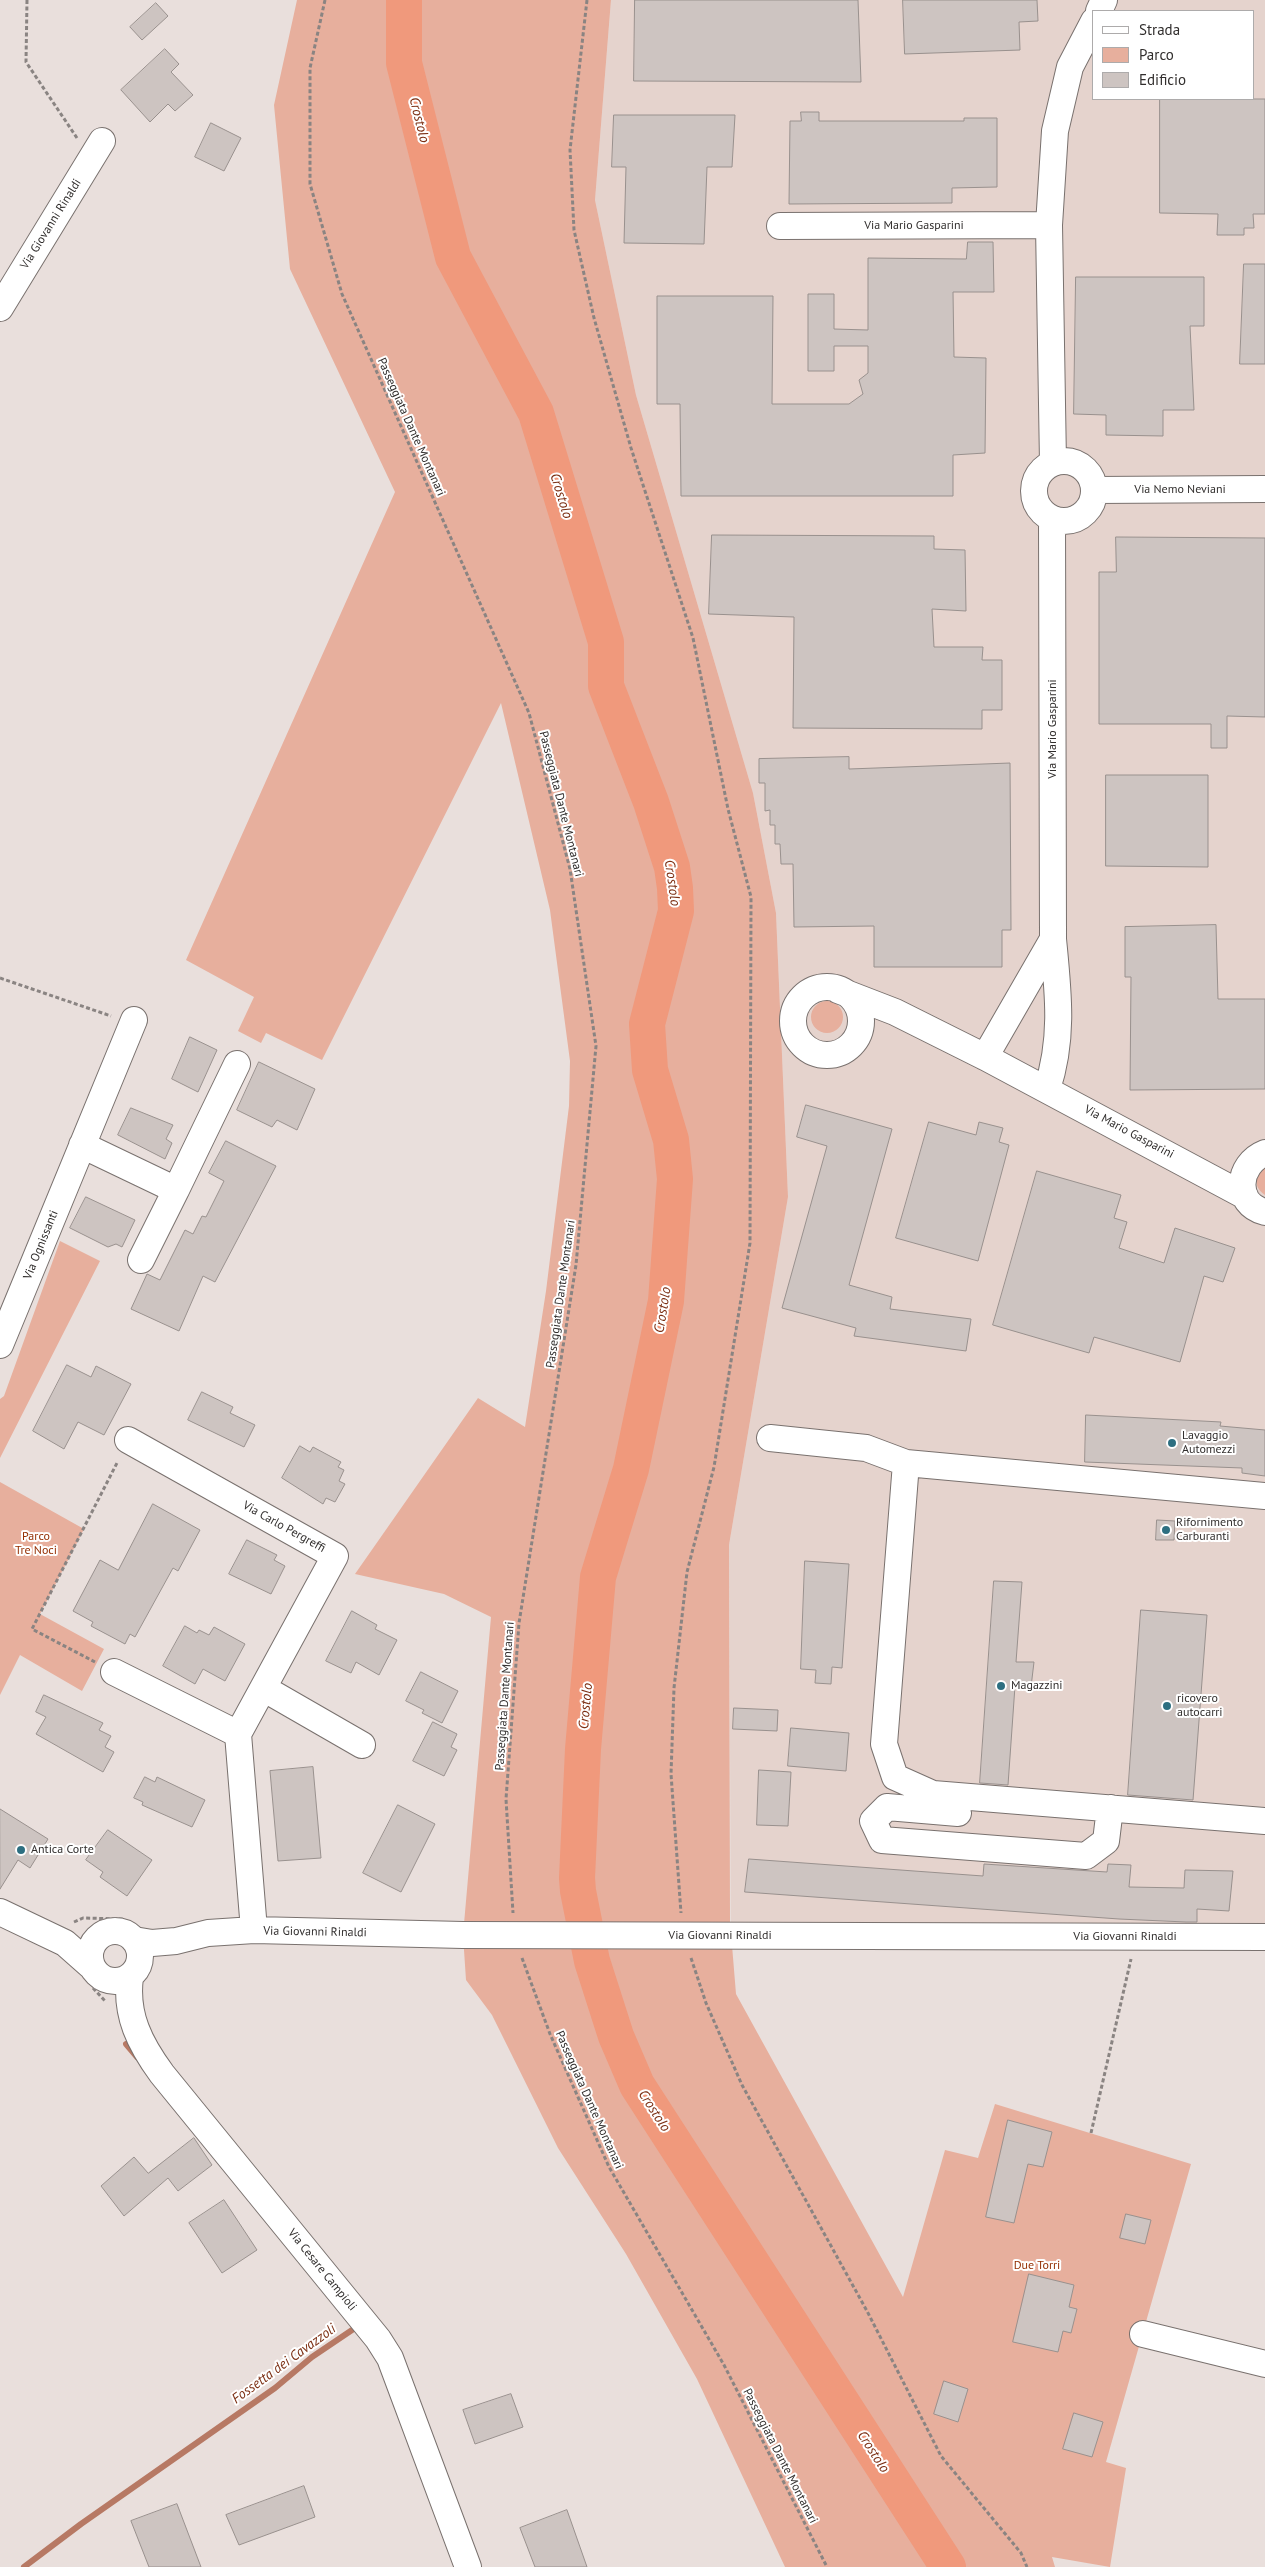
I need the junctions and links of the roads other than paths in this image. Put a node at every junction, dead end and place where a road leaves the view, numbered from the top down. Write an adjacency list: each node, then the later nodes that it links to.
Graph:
1 (1092, 25): 3 (street)
2 (97, 150): 5 (street, Via Giovanni Rinaldi)
3 (1049, 225): 4 (street, Via Mario Gasparini); 6 (street)
4 (780, 226)
5 (0, 308)
6 (1053, 463): 8 (street); 9 (street)
7 (1265, 489): 8 (street, Via Nemo Neviani)
8 (1095, 490): 9 (street)
9 (1052, 519): 10 (street, Via Mario Gasparini)
10 (1053, 938): 15 (street, Via Mario Gasparini); 17 (street, Via Mario Gasparini)
11 (838, 990): 12 (street, Via Mario Gasparini); 14 (street); 14 (street, Via Mario Gasparini)
12 (895, 1012): 14 (street, Via Mario Gasparini); 15 (street, Via Mario Gasparini)
13 (126, 1019): 18 (street, Via Ognissanti)
14 (859, 1032)
15 (985, 1057): 17 (street, Via Mario Gasparini)
16 (237, 1064): 20 (street)
17 (1047, 1089): 21 (street, Via Mario Gasparini)
18 (82, 1145): 20 (street); 23 (street, Via Ognissanti)
19 (1265, 1153): 21 (street, Via Mario Gasparini)
20 (176, 1190): 22 (street)
21 (1251, 1193)
22 (141, 1260)
23 (0, 1344)
24 (770, 1438): 26 (street)
25 (123, 1451): 29 (street, Via Carlo Pergreffi)
26 (906, 1463): 27 (street); 32 (street)
27 (1265, 1496)
28 (114, 1672): 30 (street)
29 (263, 1688): 30 (street, Via Carlo Pergreffi); 31 (street)
30 (238, 1734): 37 (street)
31 (362, 1746)
32 (996, 1799): 33 (street); 33 (street)
33 (1110, 1808): 34 (street)
34 (1265, 1821)
35 (0, 1912): 36 (street)
36 (38, 1928): 38 (street); 42 (street, Via Cesare Campioli)
37 (254, 1930): 39 (street, Via Giovanni Rinaldi); 41 (street, Via Giovanni Rinaldi)
38 (100, 1935): 40 (street); 42 (street)
39 (1265, 1937)
40 (134, 1940): 41 (street); 43 (street)
41 (176, 1941): 43 (street)
42 (97, 1972): 43 (street, Via Cesare Campioli)
43 (131, 1983): 46 (street, Via Cesare Campioli)
44 (1143, 2334): 45 (street)
45 (1265, 2364)
46 (468, 2567)

